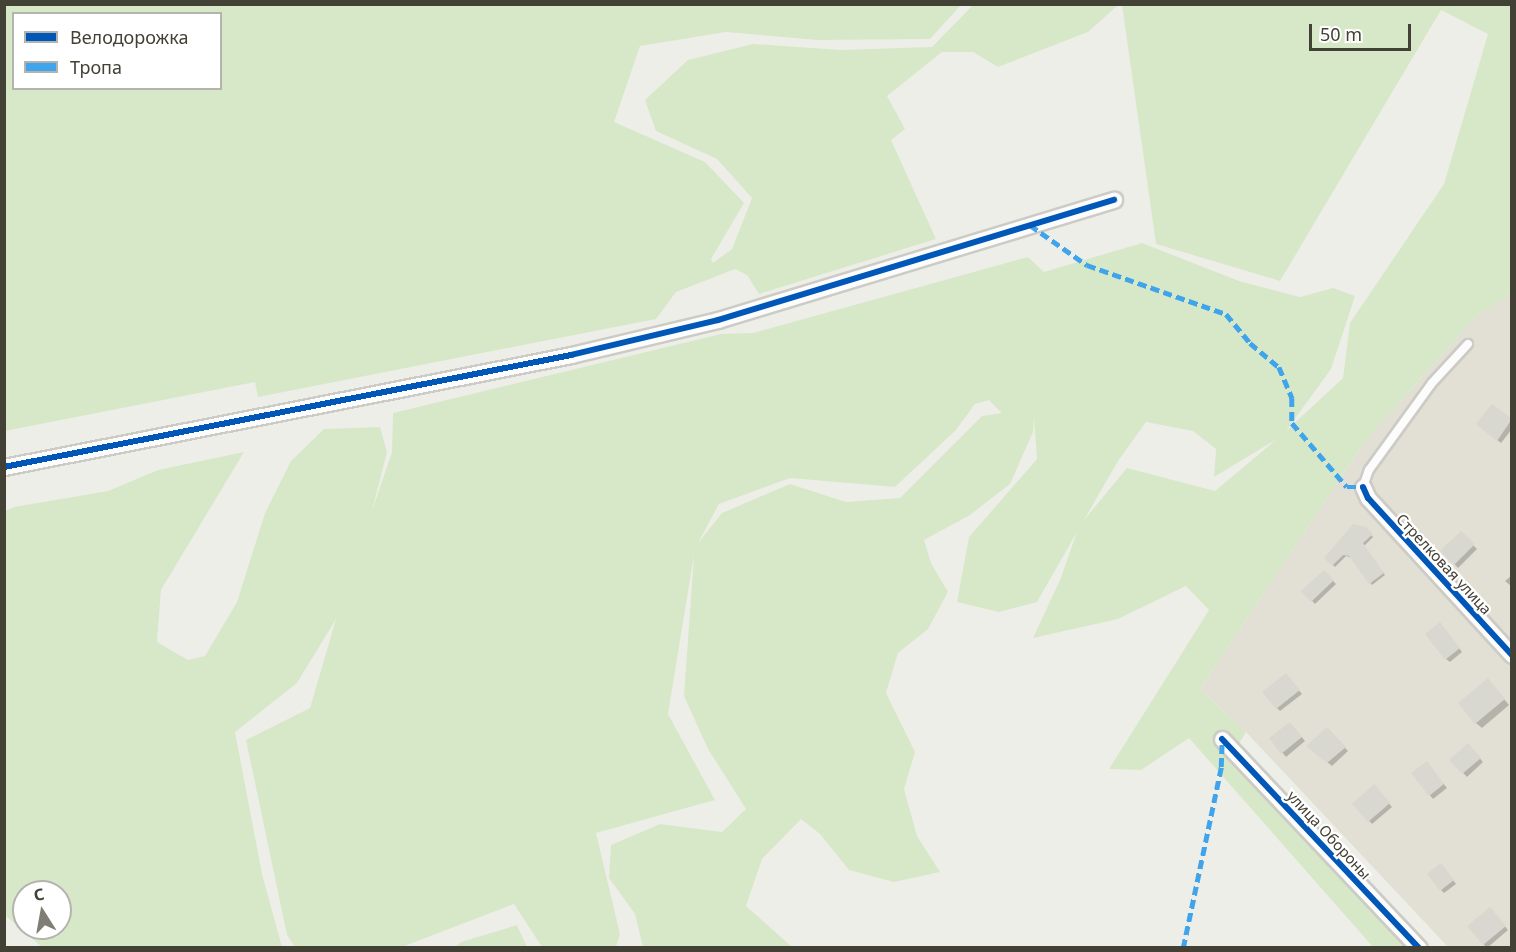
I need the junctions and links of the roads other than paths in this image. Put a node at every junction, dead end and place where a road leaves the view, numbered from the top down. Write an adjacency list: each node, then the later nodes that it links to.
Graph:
1 (1114, 200): 3 (street)
2 (1468, 344): 4 (lane)
3 (4, 467)
4 (1363, 487): 5 (street, Стрелковая улица)
5 (1512, 655)
6 (1222, 739): 7 (street, улица Обороны)
7 (1419, 948)

